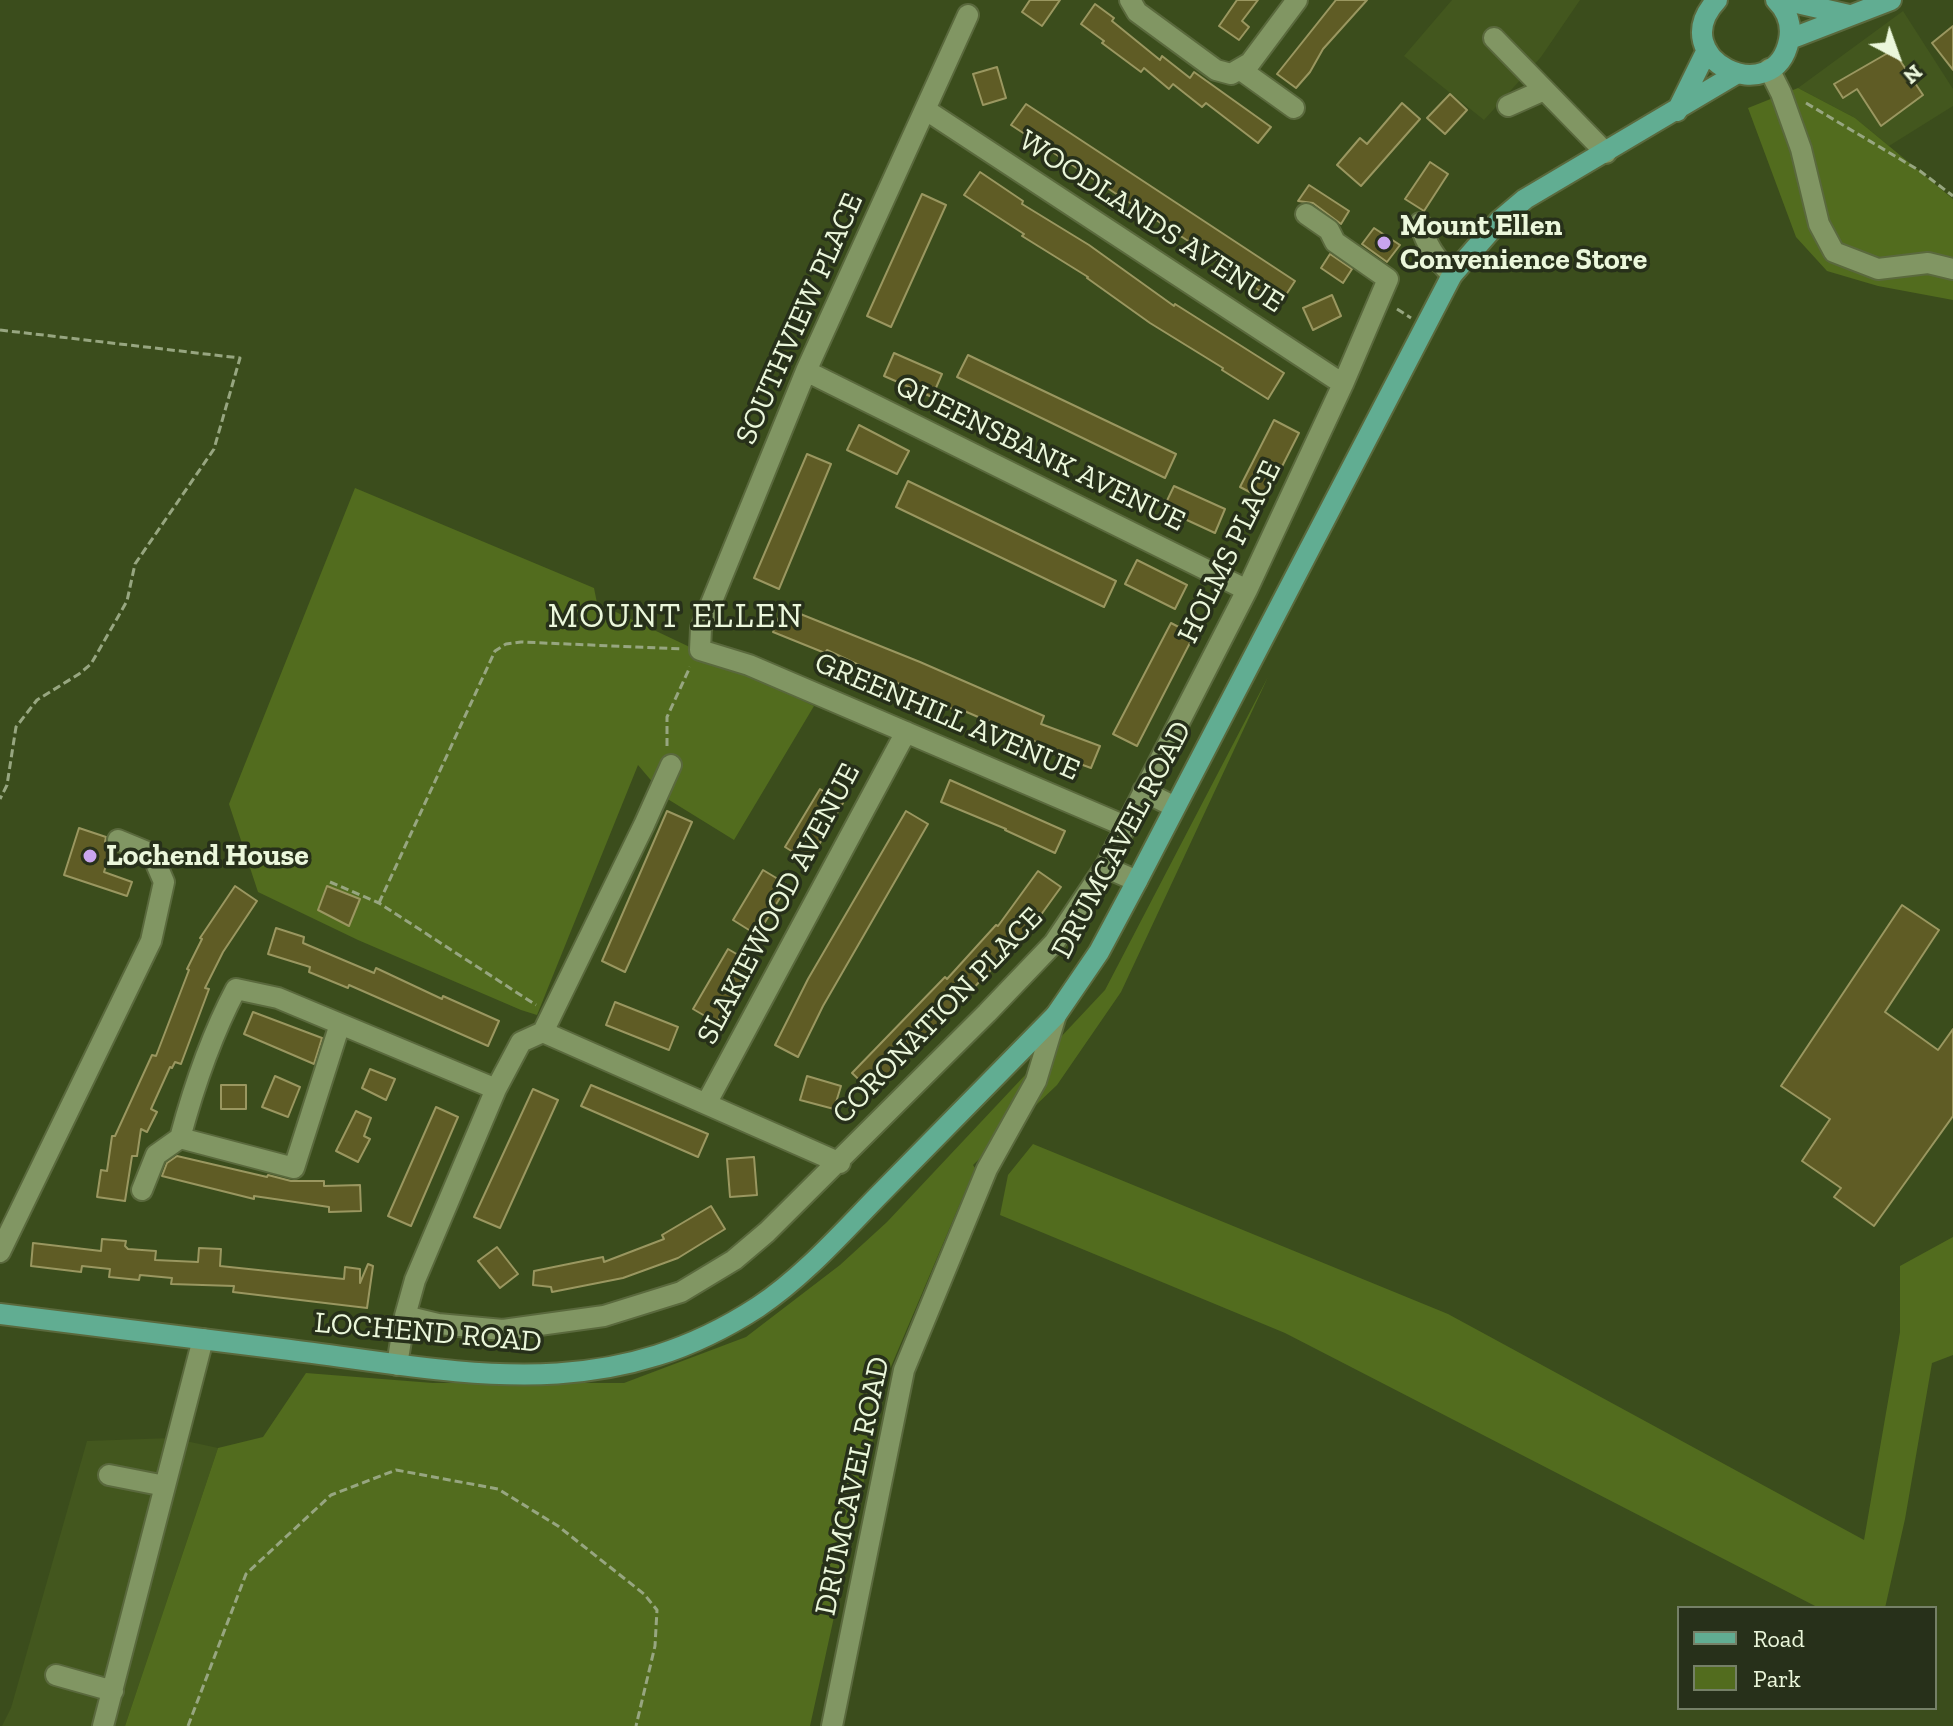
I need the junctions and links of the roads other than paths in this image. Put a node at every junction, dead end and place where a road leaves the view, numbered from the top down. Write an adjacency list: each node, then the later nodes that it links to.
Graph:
1 (1130, 0): 12 (street)
2 (1297, 0): 12 (street)
3 (1776, 0): 10 (main road)
4 (1784, 0): 8 (main road)
5 (1891, 0): 8 (main road)
6 (1709, 5): 11 (main road)
7 (968, 15): 18 (street, SOUTHVIEW PLACE)
8 (1849, 15): 10 (main road)
9 (1494, 38): 15 (street)
10 (1790, 39): 14 (main road)
11 (1707, 50): 13 (main road); 19 (main road)
12 (1241, 70): 17 (street)
13 (1736, 74): 14 (main road); 19 (main road, DRUMCAVEL ROAD)
14 (1774, 78): 23 (street)
15 (1544, 90): 16 (street); 20 (street)
16 (1508, 106)
17 (1294, 108)
18 (926, 110): 25 (street, SOUTHVIEW PLACE); 26 (street, WOODLANDS AVENUE)
19 (1677, 111): 20 (main road, DRUMCAVEL ROAD)
20 (1606, 153): 24 (main road, DRUMCAVEL ROAD)
21 (1306, 214): 26 (street, HOLMS PLACE)
22 (1420, 223): 24 (street)
23 (1953, 269)
24 (1452, 275): 32 (main road, DRUMCAVEL ROAD)
25 (806, 371): 27 (street, QUEENSBANK AVENUE); 28 (street, SOUTHVIEW PLACE)
26 (1343, 384): 27 (street, HOLMS PLACE)
27 (1247, 590): 31 (street, HOLMS PLACE)
28 (700, 650): 29 (street, GREENHILL AVENUE)
29 (906, 732): 33 (street, GREENHILL AVENUE); 41 (street, SLAKIEWOOD AVENUE)
30 (671, 765): 39 (street)
31 (1143, 791): 32 (street); 33 (street, HOLMS PLACE)
32 (1175, 807): 36 (main road, DRUMCAVEL ROAD)
33 (1125, 826): 35 (street, CORONATION PLACE)
34 (118, 840): 45 (street)
35 (1105, 867): 36 (street); 43 (street, CORONATION PLACE)
36 (1137, 881): 37 (main road, DRUMCAVEL ROAD)
37 (1056, 1015): 49 (main road, LOCHEND ROAD); 55 (street, DRUMCAVEL ROAD)
38 (340, 1024): 40 (street); 42 (street); 42 (street)
39 (546, 1024): 40 (street); 41 (street)
40 (496, 1089): 47 (street)
41 (706, 1104): 43 (street)
42 (180, 1138): 44 (street)
43 (840, 1163): 47 (street, CORONATION PLACE)
44 (142, 1190)
45 (0, 1252)
46 (0, 1314): 48 (main road, LOCHEND ROAD)
47 (405, 1316): 49 (street)
48 (203, 1339): 49 (main road, LOCHEND ROAD); 51 (street)
49 (397, 1365)
50 (109, 1475): 51 (street)
51 (165, 1486): 53 (street)
52 (56, 1675): 53 (street)
53 (113, 1691): 54 (street)
54 (103, 1726)
55 (832, 1726)

